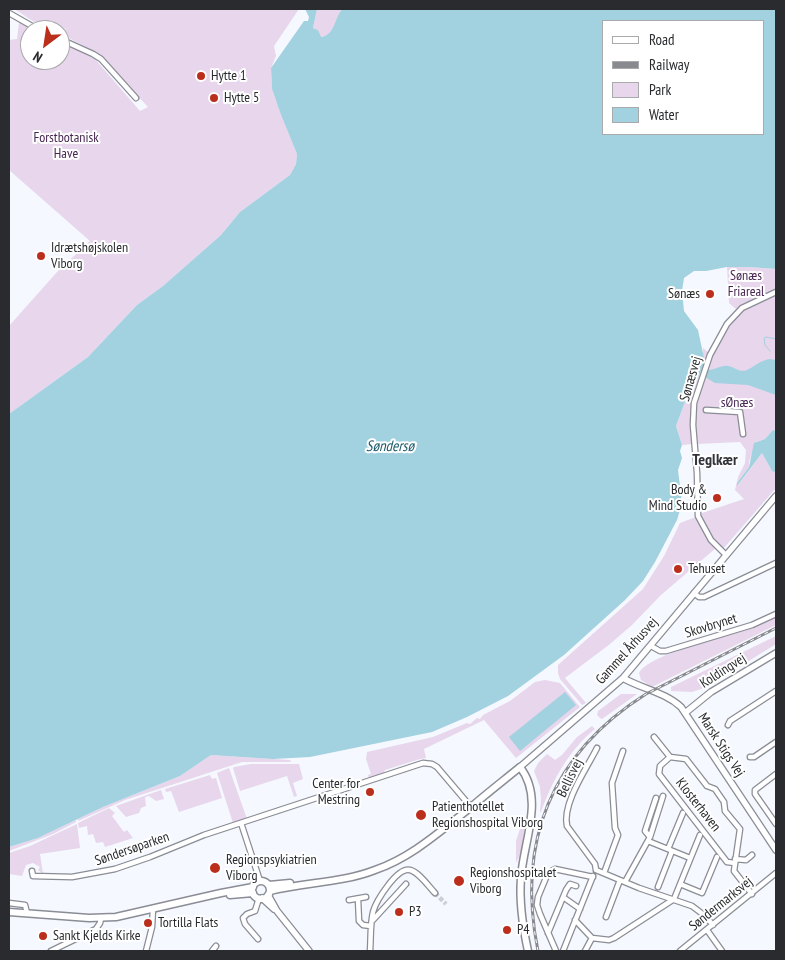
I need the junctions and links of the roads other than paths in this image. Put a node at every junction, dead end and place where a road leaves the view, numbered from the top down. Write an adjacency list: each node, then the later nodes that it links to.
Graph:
1 (9, 13): 2 (street)
2 (21, 20)
3 (70, 44): 4 (street)
4 (136, 98)
5 (776, 292): 9 (street, Sønæsvej)
6 (706, 410): 7 (street)
7 (743, 434)
8 (776, 496): 9 (street, Gammel Århusvej)
9 (726, 555): 11 (street, Gammel Århusvej)
10 (776, 563): 11 (street)
11 (694, 593): 13 (street, Gammel Århusvej)
12 (776, 614): 13 (street, Skovbrynet)
13 (651, 646): 15 (street, Gammel Århusvej)
14 (776, 653): 17 (street, Koldingvej)
15 (624, 678): 17 (street, Marsk Stigs Vej); 25 (street, Gammel Århusvej)
16 (776, 691): 18 (street)
17 (685, 713): 36 (street, Marsk Stigs Vej)
18 (728, 725)
19 (654, 737): 23 (street, Klosterhaven)
20 (776, 742): 24 (street)
21 (597, 748): 41 (street, Bellisvej)
22 (623, 751): 43 (street)
23 (670, 757): 40 (street, Klosterhaven); 40 (street, Klosterhaven)
24 (750, 757)
25 (520, 767): 29 (main road, Gammel Århusvej); 84 (main road)
26 (776, 774): 32 (street)
27 (663, 796): 34 (street)
28 (656, 798): 34 (street)
29 (471, 807): 31 (street, Søndersøparken); 53 (main road, Gammel Århusvej)
30 (683, 812): 35 (street)
31 (241, 823): 42 (street, Søndersøparken); 46 (street)
32 (776, 824)
33 (700, 835): 39 (street)
34 (649, 839): 35 (street); 47 (street)
35 (670, 850): 39 (street); 51 (street)
36 (776, 850)
37 (752, 855): 40 (street)
38 (717, 857): 49 (street)
39 (690, 858): 49 (street)
40 (735, 861): 55 (street, Klosterhaven)
41 (596, 870): 43 (street); 45 (street)
42 (32, 871)
43 (604, 873): 47 (street)
44 (776, 874): 55 (street, Søndermarksvej)
45 (592, 877): 65 (street); 74 (street)
46 (260, 881): 52 (main road); 53 (main road)
47 (623, 881): 59 (street); 68 (street)
48 (406, 884): 62 (street)
49 (680, 884): 59 (street)
50 (576, 886): 57 (street)
51 (658, 886)
52 (253, 890): 53 (main road); 63 (main road)
53 (266, 893): 76 (street); 82 (street)
54 (435, 893): 64 (street)
55 (752, 894): 72 (street, Søndermarksvej)
56 (366, 897): 58 (street)
57 (563, 897): 65 (street); 74 (street)
58 (358, 899): 60 (street); 71 (street)
59 (674, 899): 72 (street); 75 (street)
60 (348, 900)
61 (9, 903): 67 (street)
62 (385, 907): 64 (street); 71 (street)
63 (153, 909): 69 (main road); 80 (street)
64 (374, 909): 71 (street)
65 (580, 910): 70 (street)
66 (9, 912): 67 (main road)
67 (27, 913): 69 (main road)
68 (606, 917)
69 (101, 918): 79 (street)
70 (575, 920): 75 (street); 86 (street)
71 (372, 924): 83 (street)
72 (713, 925): 73 (street, Søndermarksvej)
73 (707, 930): 78 (street, Søndermarksvej); 89 (street)
74 (548, 933): 85 (street)
75 (592, 938): 87 (street)
76 (258, 939)
77 (216, 946): 81 (street)
78 (687, 949): 88 (street, Søndermarksvej)
79 (52, 951)
80 (146, 951)
81 (212, 951)
82 (310, 951)
83 (370, 951)
84 (528, 951)
85 (556, 951)
86 (563, 951)
87 (585, 951)
88 (680, 951)
89 (722, 951)

